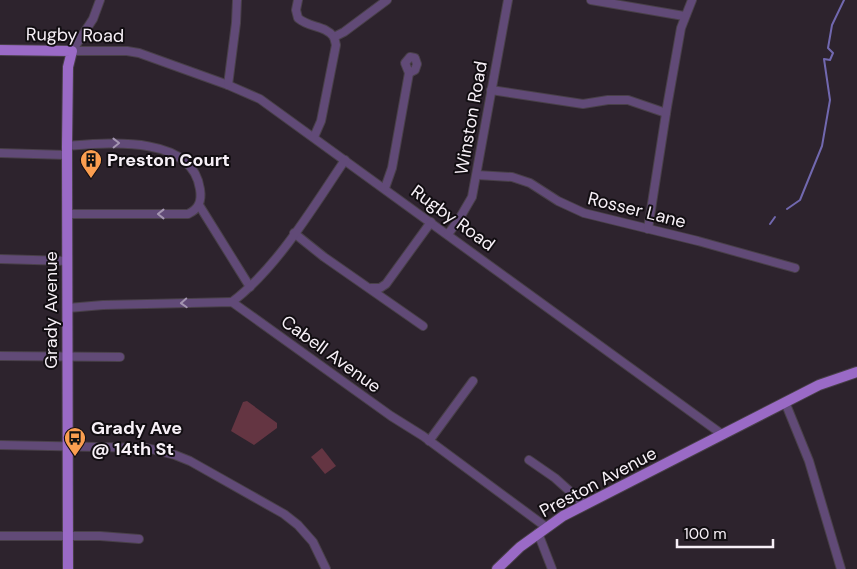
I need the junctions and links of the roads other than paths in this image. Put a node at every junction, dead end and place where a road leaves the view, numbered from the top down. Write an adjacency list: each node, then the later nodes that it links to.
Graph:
1 (100, 0): 11 (street)
2 (237, 0): 13 (street)
3 (298, 0): 9 (street)
4 (387, 0): 9 (street)
5 (508, 0): 14 (street, Winston Road)
6 (591, 0): 8 (street)
7 (692, 0): 8 (street)
8 (684, 16): 15 (street)
9 (334, 37): 16 (street)
10 (0, 50): 11 (main road, Rugby Road)
11 (72, 51): 13 (street, Rugby Road); 17 (main road, Grady Avenue)
12 (409, 74): 21 (street)
13 (228, 85): 16 (street, Rugby Road)
14 (491, 90): 15 (street); 20 (street, Winston Road)
15 (666, 113): 25 (street)
16 (314, 137): 19 (street, Rugby Road)
17 (67, 151): 18 (street); 22 (street, one-way to 22); 23 (main road, Grady Avenue)
18 (0, 153)
19 (346, 160): 21 (street, Rugby Road); 26 (street)
20 (477, 175): 25 (street, Rosser Lane); 27 (street, Winston Road)
21 (385, 188): 24 (street, Rugby Road)
22 (199, 205): 23 (street, one-way to 23); 31 (street)
23 (67, 214): 29 (main road, Grady Avenue)
24 (431, 222): 27 (street, Rugby Road); 32 (street)
25 (648, 229): 30 (street, Rosser Lane)
26 (294, 233): 31 (street); 32 (street)
27 (448, 234): 42 (street, Rugby Road)
28 (0, 259): 29 (street)
29 (67, 261): 34 (main road, Grady Avenue)
30 (795, 268)
31 (250, 287): 33 (street)
32 (371, 288): 35 (street)
33 (232, 302): 34 (street, one-way to 34); 43 (street, Cabell Avenue)
34 (68, 308): 37 (main road, Grady Avenue)
35 (423, 326)
36 (0, 356): 37 (street)
37 (68, 357): 38 (street); 45 (main road, Grady Avenue)
38 (120, 358)
39 (857, 372): 41 (main road)
40 (473, 381): 43 (street)
41 (785, 402): 42 (main road); 56 (street)
42 (723, 435): 47 (main road, Preston Avenue)
43 (429, 440): 48 (street, Cabell Avenue)
44 (0, 445): 45 (street)
45 (68, 447): 50 (main road, Grady Avenue); 53 (street)
46 (529, 460): 47 (street)
47 (584, 504): 48 (main road, Preston Avenue)
48 (542, 530): 54 (main road, Preston Avenue); 55 (street)
49 (0, 536): 50 (street)
50 (68, 537): 51 (street); 52 (main road, Grady Avenue)
51 (139, 539)
52 (68, 569)
53 (326, 569)
54 (497, 569)
55 (552, 569)
56 (841, 569)

